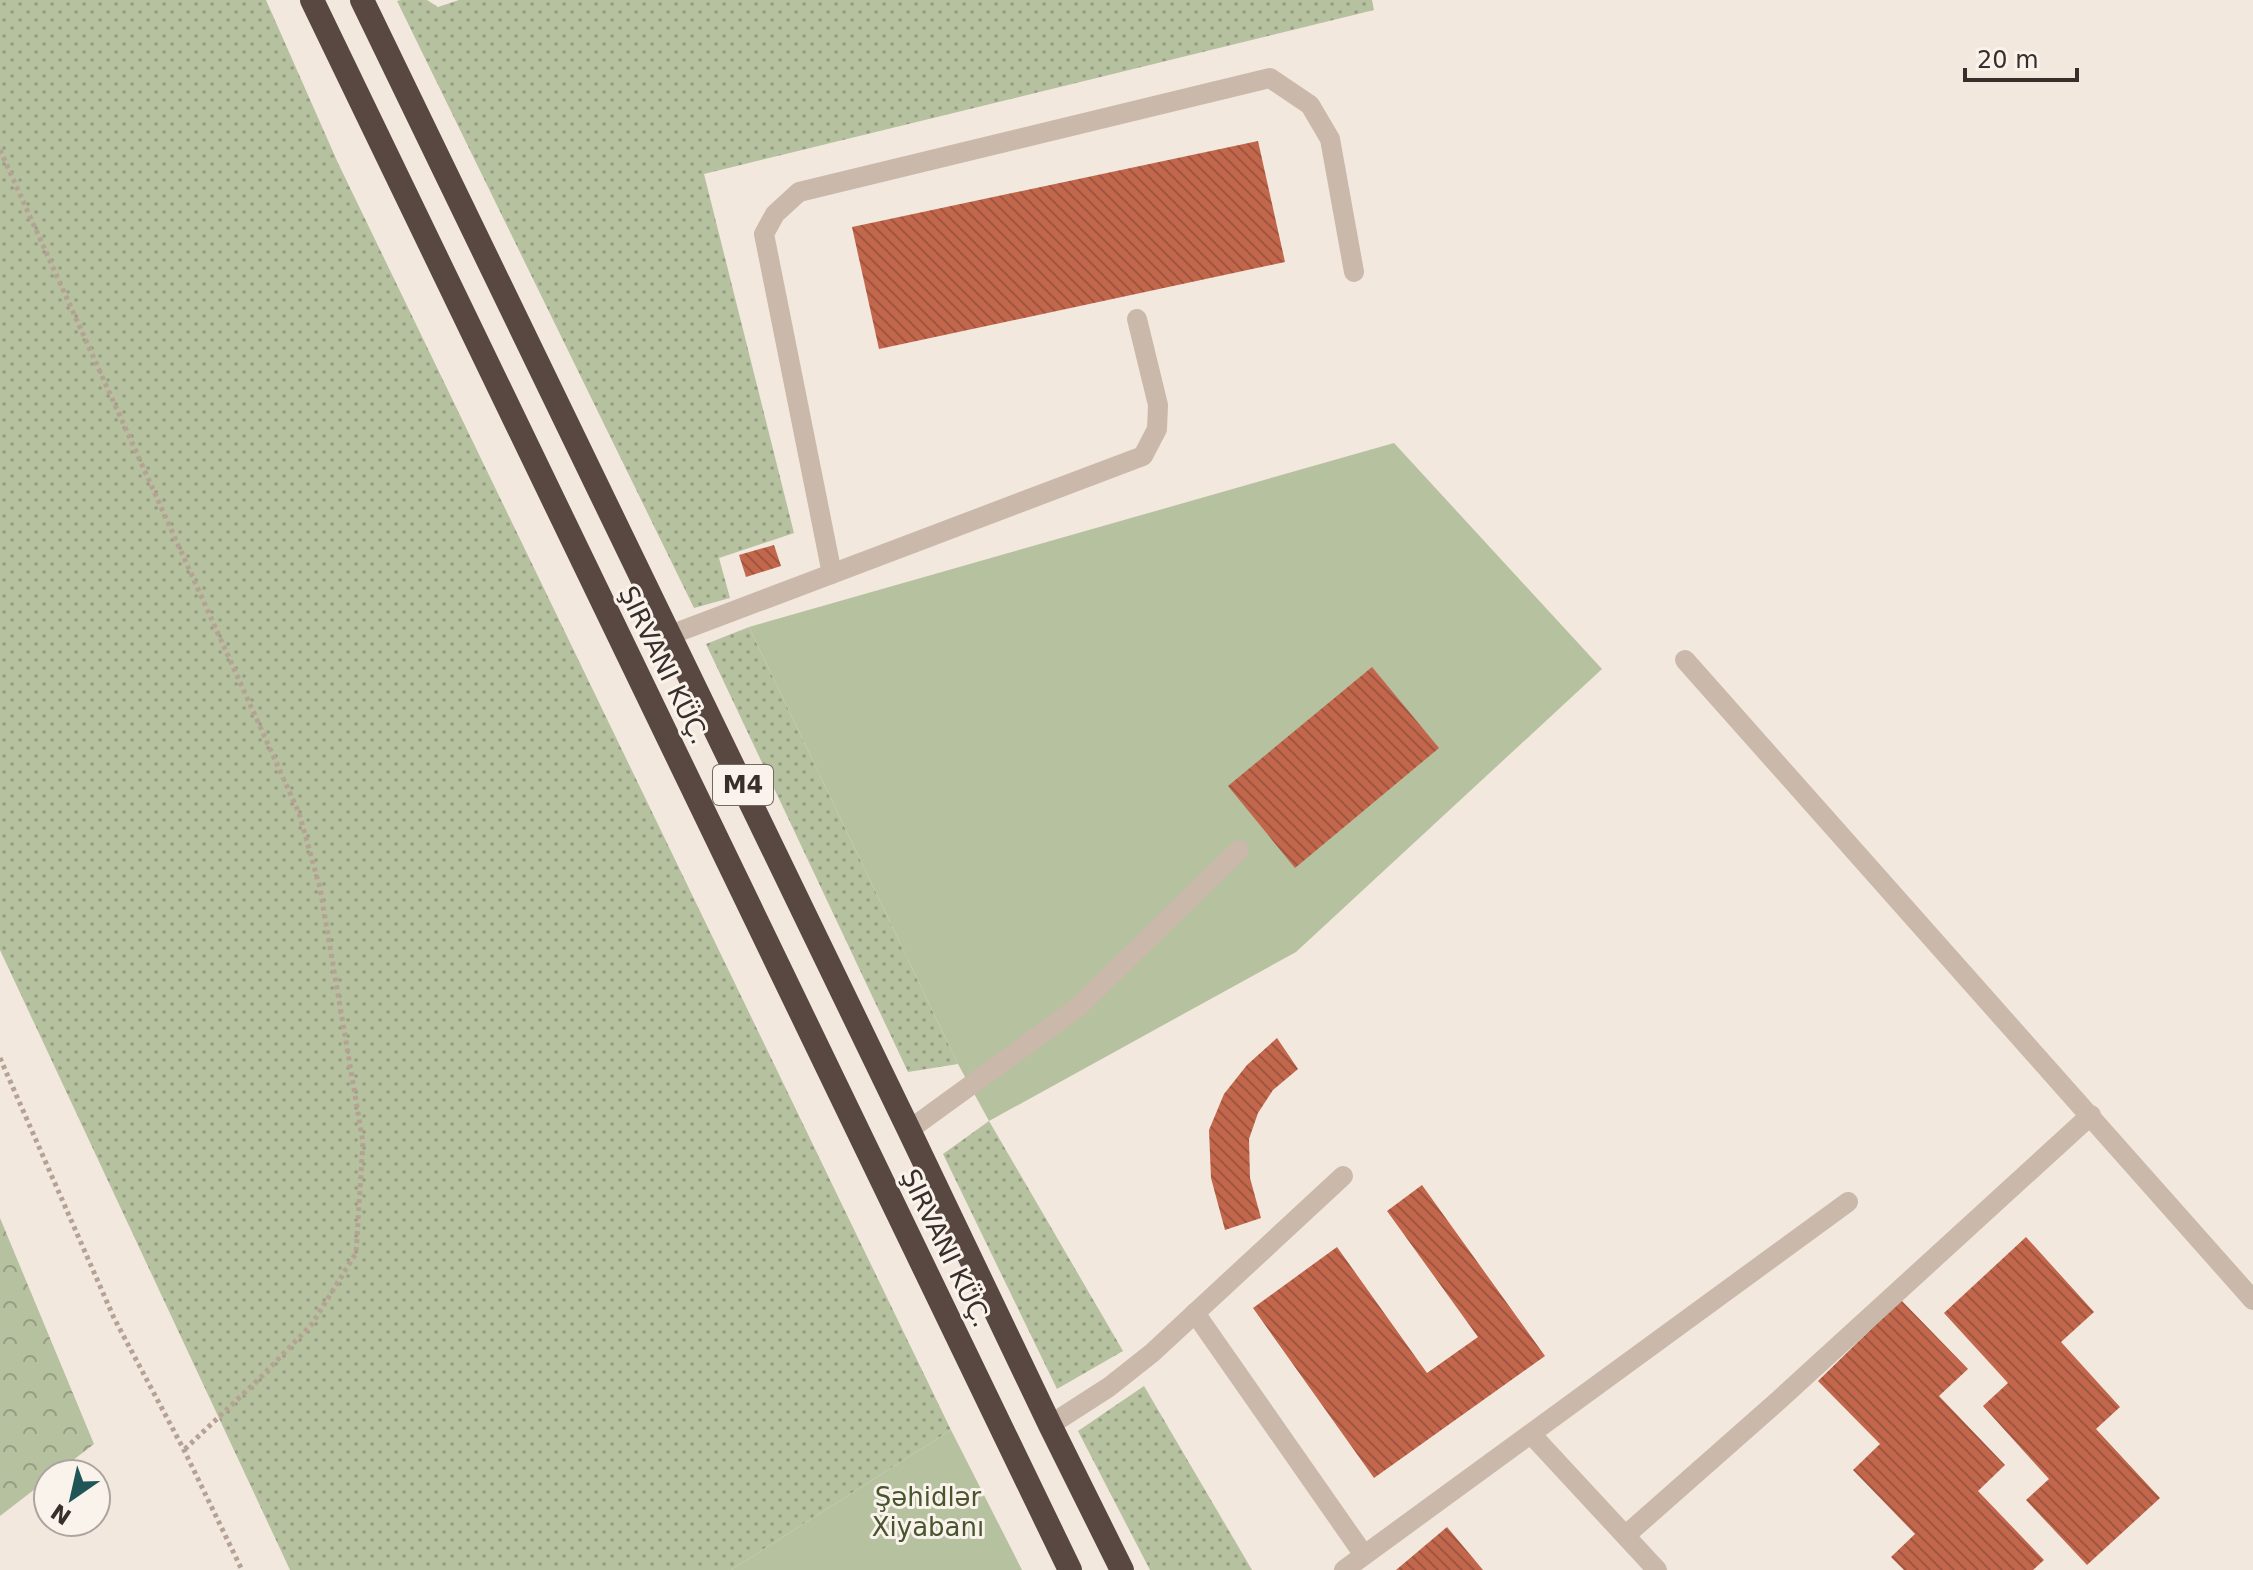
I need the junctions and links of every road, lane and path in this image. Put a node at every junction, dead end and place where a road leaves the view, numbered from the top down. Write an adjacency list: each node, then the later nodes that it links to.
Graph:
1 (312, 0): 23 (highway, ŞIRVANI KÜÇ. / M4)
2 (362, 0): 7 (highway, M4)
3 (0, 150): 19 (path)
4 (1354, 272): 6 (lane)
5 (1137, 319): 6 (lane)
6 (832, 574): 7 (lane)
7 (670, 635): 12 (highway, M4)
8 (1685, 660): 11 (lane)
9 (1239, 850): 12 (lane)
10 (0, 1058): 19 (path)
11 (2091, 1115): 15 (lane); 20 (lane)
12 (909, 1130): 17 (highway, M4)
13 (1343, 1176): 16 (lane)
14 (1848, 1202): 18 (lane)
15 (2253, 1300)
16 (1195, 1313): 17 (lane); 21 (lane)
17 (1050, 1425): 24 (highway, M4)
18 (1531, 1434): 20 (lane); 21 (lane)
19 (184, 1450): 22 (path)
20 (1626, 1535): 26 (lane)
21 (1364, 1555): 25 (lane)
22 (242, 1570)
23 (1070, 1570)
24 (1122, 1570)
25 (1344, 1570)
26 (1657, 1570)

